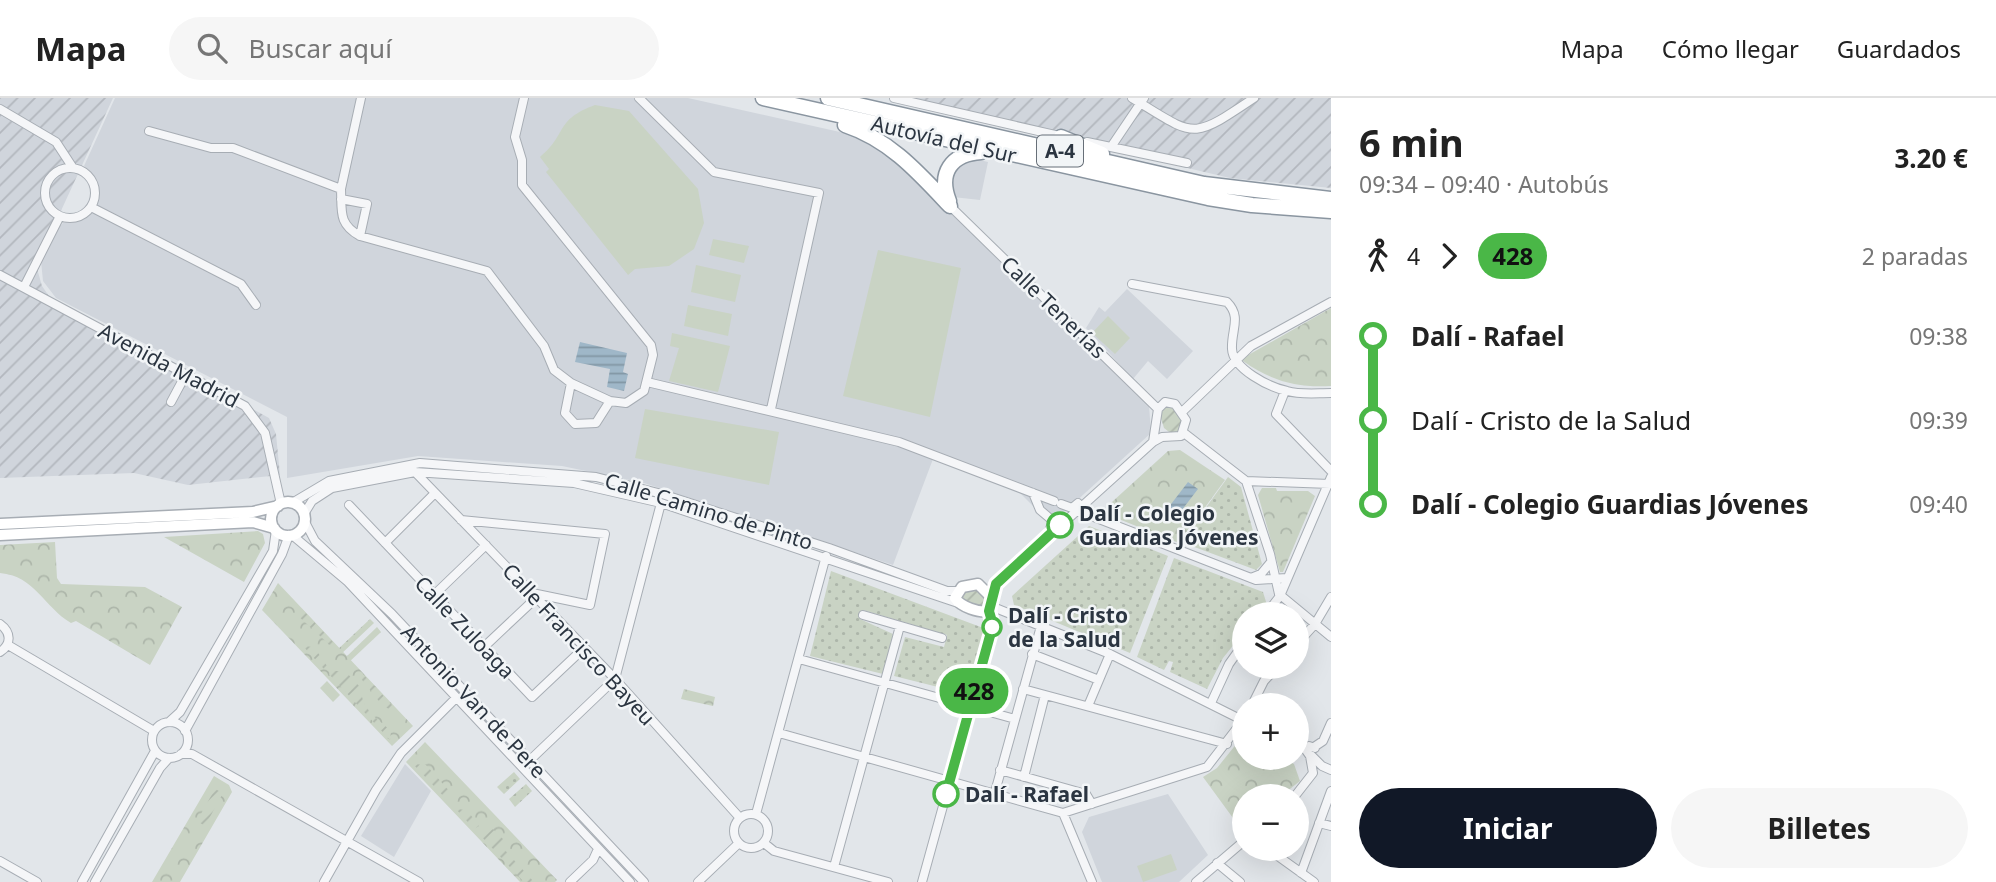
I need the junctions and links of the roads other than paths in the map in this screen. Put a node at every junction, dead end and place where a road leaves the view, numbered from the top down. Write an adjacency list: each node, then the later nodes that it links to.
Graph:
1 (361, 98): 18 (street)
2 (524, 98): 35 (street)
3 (639, 98): 42 (street)
4 (828, 98): 17 (highway, Autovía del Sur / A-4)
5 (894, 98): 12 (street)
6 (1132, 98): 9 (street)
7 (1254, 98): 9 (street)
8 (767, 99): 14 (highway, Autovía del Sur / A-4); 22 (highway)
9 (1142, 101): 13 (street)
10 (0, 108): 16 (street)
11 (149, 131): 18 (street)
12 (1061, 136): 13 (street); 17 (highway)
13 (1111, 147): 15 (street)
14 (994, 150): 21 (highway, Autovía del Sur / A-4); 22 (highway)
15 (1186, 163)
16 (73, 168): 23 (street); 25 (street)
17 (1204, 184): 20 (highway, Autovía del Sur / A-4)
18 (341, 189): 19 (street)
19 (341, 199): 27 (street); 27 (street)
20 (1331, 199)
21 (1252, 205): 24 (highway, Autovía del Sur / A-4); 26 (highway)
22 (950, 206): 41 (street, Calle Tenerías)
23 (90, 208): 25 (street); 32 (street)
24 (1331, 211)
25 (60, 216): 30 (street)
26 (1331, 221)
27 (360, 236): 36 (street)
28 (0, 275): 30 (street, Avenida Madrid)
29 (1132, 284): 33 (street)
30 (24, 287): 34 (street, Avenida Madrid)
31 (1331, 302): 33 (street)
32 (256, 305)
33 (1235, 359): 37 (street); 43 (street)
34 (186, 374): 40 (street); 58 (street, Avenida Madrid)
35 (647, 382): 39 (street); 42 (street)
36 (571, 383): 39 (street); 39 (street)
37 (1285, 391): 38 (street); 49 (street)
38 (1331, 393)
39 (610, 401)
40 (171, 402)
41 (1158, 409): 43 (street); 44 (street)
42 (771, 410): 55 (street)
43 (1183, 411): 45 (street)
44 (1157, 419): 46 (street); 47 (street)
45 (1184, 433): 46 (street); 51 (street)
46 (1170, 437): 47 (street)
47 (1153, 442): 48 (street)
48 (1129, 463): 55 (street); 60 (street)
49 (1331, 471)
50 (415, 472): 54 (street, Calle Francisco Bayeu); 57 (street, Calle Camino de Pinto); 61 (street, Calle Camino de Pinto)
51 (1246, 481): 53 (street); 56 (street)
52 (1330, 481): 53 (street); 73 (street)
53 (1261, 482): 56 (street)
54 (435, 493): 62 (street, Calle Francisco Bayeu); 68 (street)
55 (1033, 494): 67 (street)
56 (1252, 494): 71 (street)
57 (661, 503): 70 (street, Calle Camino de Pinto); 101 (street)
58 (284, 504): 61 (street); 63 (street); 64 (street); 77 (street, Calle Camino de Pinto)
59 (349, 505): 68 (street, Calle Zuloaga)
60 (1076, 510): 67 (street); 72 (street)
61 (304, 518): 66 (street); 127 (street, Antonio Van de Pere)
62 (461, 520): 69 (street, Calle Francisco Bayeu); 79 (street)
63 (0, 524)
64 (275, 529): 65 (street); 66 (street); 112 (street)
65 (0, 534)
66 (291, 535): 106 (street, Antonio Van de Pere); 115 (street)
67 (1044, 540): 76 (street)
68 (385, 543): 78 (street, Calle Zuloaga)
69 (486, 545): 78 (street); 79 (street, Calle Francisco Bayeu)
70 (826, 556): 83 (street, Calle Camino de Pinto); 99 (street)
71 (1271, 562): 72 (street); 74 (street)
72 (1251, 578): 74 (street)
73 (1287, 578): 74 (street); 80 (street)
74 (1276, 580): 80 (street)
75 (978, 584): 76 (street); 77 (street); 84 (street)
76 (996, 584): 84 (street)
77 (958, 591): 83 (street)
78 (434, 595): 94 (street, Calle Zuloaga)
79 (534, 596): 94 (street); 95 (street, Calle Francisco Bayeu)
80 (1280, 596): 82 (street); 87 (street)
81 (1331, 597): 87 (street)
82 (1275, 602)
83 (959, 603): 84 (street)
84 (994, 607): 89 (street); 108 (street)
85 (863, 615): 88 (street)
86 (0, 624): 93 (street)
87 (1315, 624): 90 (street); 91 (street)
88 (900, 626): 92 (street); 103 (street)
89 (1041, 626): 97 (street); 98 (street)
90 (1309, 631)
91 (1331, 637)
92 (942, 638)
93 (8, 645): 96 (street); 114 (street)
94 (485, 646): 95 (street, Calle Zuloaga)
95 (584, 648): 101 (street, Calle Francisco Bayeu)
96 (0, 652)
97 (1032, 654): 102 (street); 104 (street)
98 (1110, 654): 102 (street); 107 (street)
99 (799, 659): 103 (street); 116 (street)
100 (1232, 660): 107 (street)
101 (615, 679): 127 (street); 138 (street, Calle Francisco Bayeu)
102 (1099, 680): 109 (street)
103 (886, 683): 108 (street); 125 (street)
104 (1023, 689): 105 (street); 111 (street)
105 (1045, 695): 109 (street); 130 (street)
106 (456, 698): 141 (street); 144 (street, Antonio Van de Pere)
107 (1211, 703): 110 (street)
108 (970, 706): 111 (street); 131 (street)
109 (1088, 706): 120 (street)
110 (1232, 714)
111 (1015, 719): 129 (street)
112 (169, 722): 114 (street); 115 (street)
113 (1331, 723): 122 (street)
114 (154, 731): 121 (street)
115 (185, 731): 119 (street)
116 (779, 733): 125 (street); 137 (street)
117 (1232, 737): 120 (street)
118 (1331, 741): 122 (street)
119 (187, 743): 123 (street); 124 (street)
120 (1227, 744): 135 (street)
121 (155, 751): 126 (street); 154 (street)
122 (1309, 751): 128 (street); 132 (street)
123 (181, 754): 124 (street); 126 (street)
124 (192, 754): 141 (street)
125 (866, 755): 131 (street); 151 (street)
126 (169, 758): 155 (street)
127 (529, 761): 160 (street, Antonio Van de Pere)
128 (1331, 770)
129 (1000, 771): 130 (street); 134 (street)
130 (1024, 777): 135 (street)
131 (950, 779): 134 (street); 163 (street)
132 (1304, 784)
133 (1331, 791): 139 (street)
134 (995, 792): 136 (street)
135 (1092, 804): 136 (street)
136 (1063, 813): 164 (street)
137 (756, 814): 138 (street); 143 (street)
138 (740, 818): 142 (street)
139 (1319, 823): 140 (street); 152 (street)
140 (1331, 826)
141 (347, 841): 156 (street); 157 (street)
142 (739, 843): 143 (street); 161 (street)
143 (764, 843): 151 (street)
144 (598, 849): 146 (street, Antonio Van de Pere); 147 (street)
145 (1232, 851): 150 (street)
146 (606, 858): 147 (street); 159 (street, Antonio Van de Pere)
147 (593, 860): 158 (street)
148 (0, 861): 153 (street)
149 (1284, 861): 152 (street)
150 (1217, 863): 165 (street); 166 (street)
151 (834, 867): 162 (street)
152 (1301, 873): 167 (street)
153 (37, 882)
154 (82, 882)
155 (95, 882)
156 (324, 882)
157 (419, 882)
158 (570, 882)
159 (630, 882)
160 (644, 882)
161 (698, 882)
162 (888, 882)
163 (922, 882)
164 (1092, 882)
165 (1196, 882)
166 (1240, 882)
167 (1314, 882)

